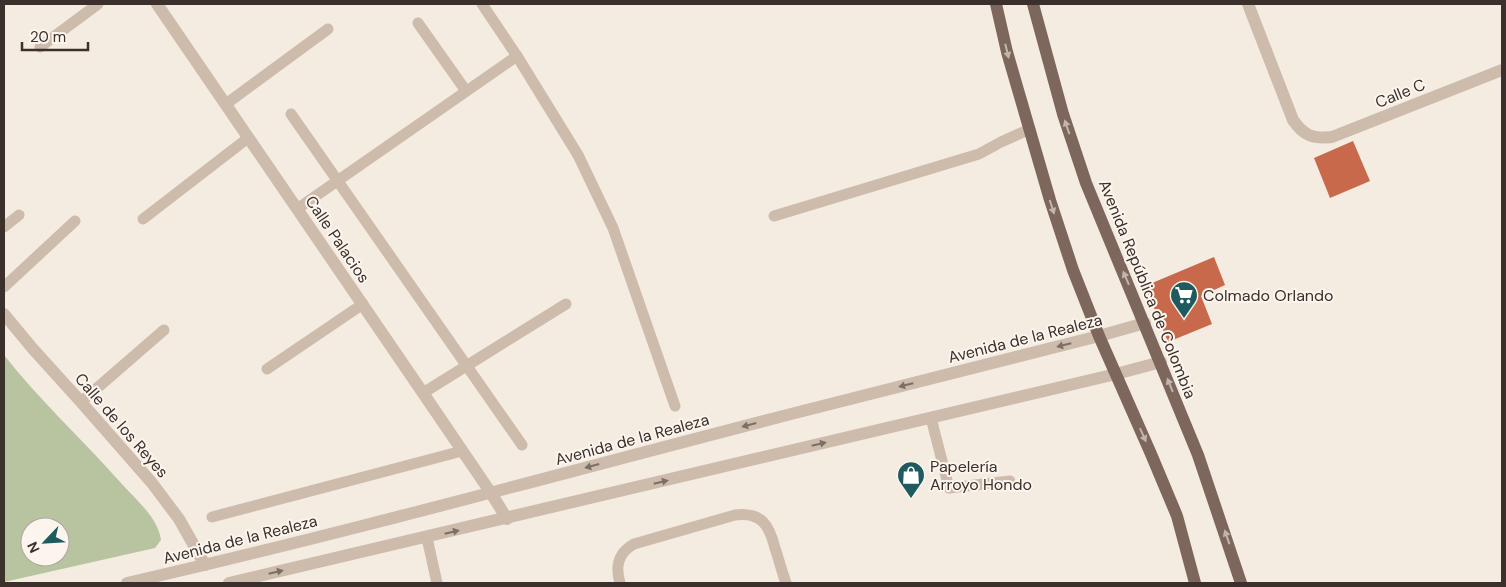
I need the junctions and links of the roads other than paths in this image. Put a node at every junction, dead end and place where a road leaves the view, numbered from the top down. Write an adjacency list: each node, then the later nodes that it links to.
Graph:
1 (98, 4): 9 (lane)
2 (157, 4): 13 (street, Calle Palacios)
3 (482, 4): 10 (lane)
4 (996, 4): 15 (main road, one-way to 15)
5 (1033, 4): 28 (main road, Avenida República de Colombia, one-way to 5)
6 (1248, 4): 11 (street, Calle C)
7 (418, 23): 12 (lane)
8 (328, 29): 13 (lane)
9 (40, 47)
10 (517, 56): 12 (lane); 37 (lane)
11 (1502, 70)
12 (466, 91): 17 (lane)
13 (226, 104): 16 (street, Calle Palacios)
14 (291, 114): 17 (lane)
15 (1030, 129): 20 (lane); 30 (main road, one-way to 30)
16 (248, 138): 18 (street, Calle Palacios); 21 (lane)
17 (339, 180): 18 (lane); 32 (lane)
18 (298, 209): 25 (street, Calle Palacios)
19 (19, 215): 23 (lane)
20 (774, 216)
21 (143, 219)
22 (75, 221): 24 (lane)
23 (4, 228)
24 (4, 287)
25 (363, 304): 33 (lane); 35 (street, Calle Palacios)
26 (566, 304): 32 (lane)
27 (4, 314): 36 (street, Calle de los Reyes)
28 (1145, 323): 30 (street, Avenida de la Realeza); 31 (main road, Avenida República de Colombia)
29 (164, 330): 36 (lane)
30 (1099, 336): 34 (main road); 42 (street, Avenida de la Realeza, one-way to 42)
31 (1161, 362): 34 (street); 53 (main road, Avenida República de Colombia, one-way to 31)
32 (467, 365): 35 (lane); 39 (lane)
33 (267, 369)
34 (1116, 374): 38 (street); 47 (main road, one-way to 47)
35 (423, 393): 40 (street, Calle Palacios)
36 (81, 402): 46 (street, Calle de los Reyes)
37 (675, 406)
38 (931, 418): 41 (lane); 44 (street, one-way to 38)
39 (522, 445)
40 (462, 451): 42 (street, Calle Palacios); 43 (lane)
41 (1010, 481)
42 (491, 493): 44 (street, Calle Palacios); 46 (street, Avenida de la Realeza)
43 (212, 516)
44 (507, 519): 45 (street, one-way to 44)
45 (427, 538): 49 (street, one-way to 45); 50 (lane)
46 (205, 565): 48 (street, Avenida de la Realeza)
47 (1194, 580)
48 (127, 583)
49 (229, 583)
50 (437, 583)
51 (620, 583): 52 (lane)
52 (786, 583)
53 (1242, 583)

